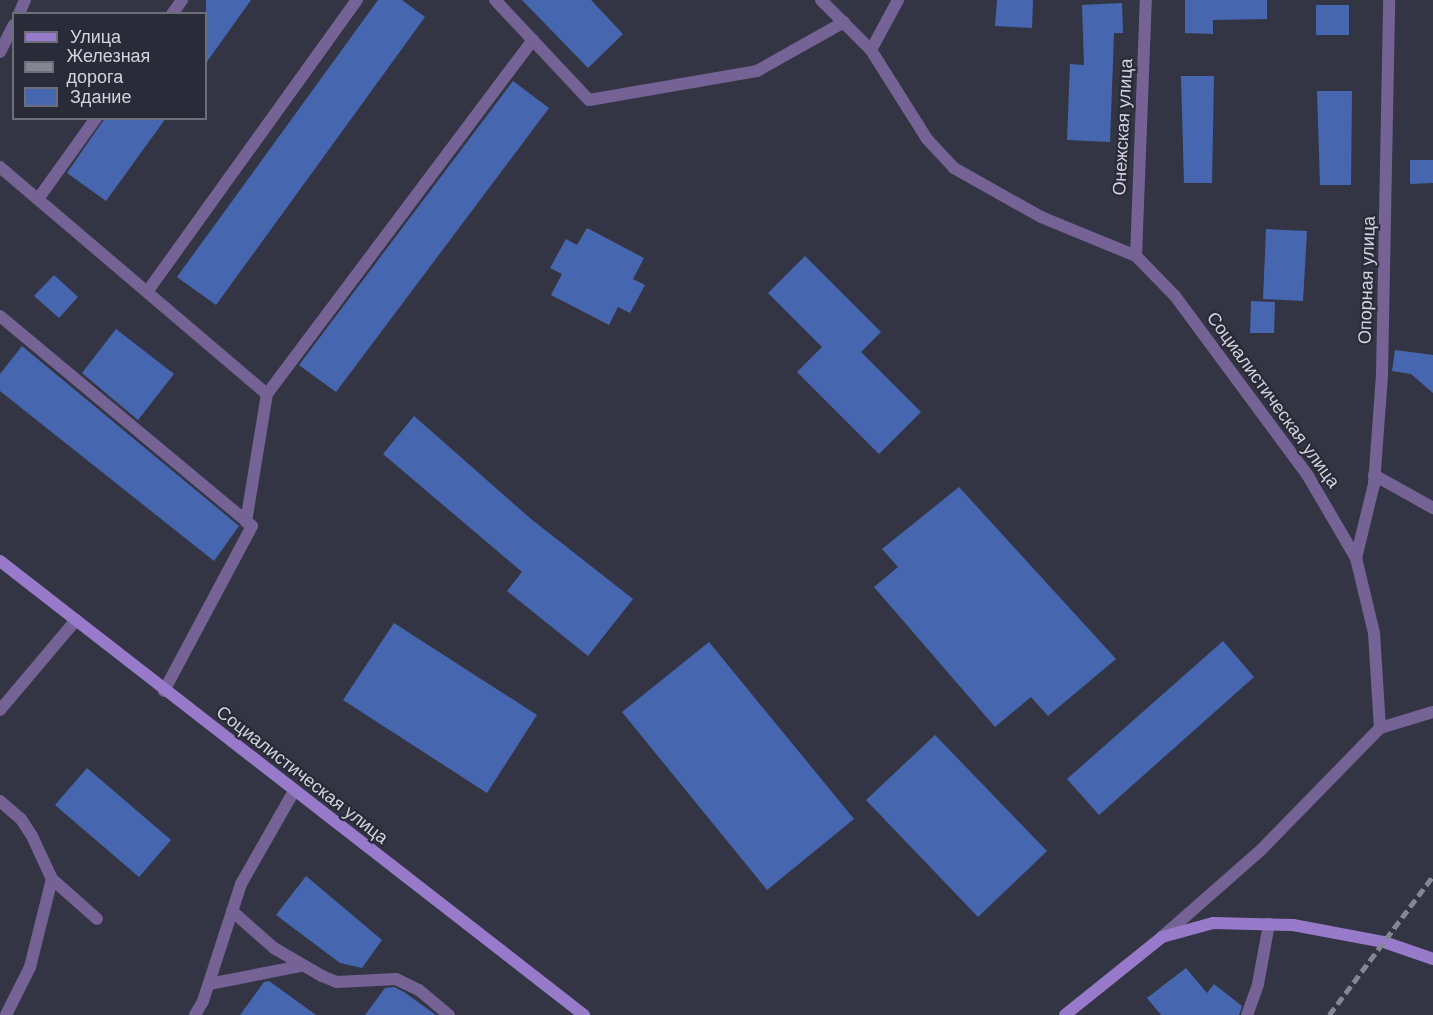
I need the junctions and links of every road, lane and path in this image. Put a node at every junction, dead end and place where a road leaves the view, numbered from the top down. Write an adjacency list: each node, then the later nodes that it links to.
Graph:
1 (357, 0): 16 (street)
2 (495, 0): 9 (street)
3 (821, 0): 7 (street, Социалистическая улица)
4 (898, 0): 10 (street)
5 (1146, 0): 15 (street, Онежская улица)
6 (1389, 0): 19 (street, Опорная улица)
7 (844, 22): 9 (street); 10 (street, Социалистическая улица)
8 (12, 28): 11 (street)
9 (533, 40): 18 (street)
10 (871, 50): 15 (street, Социалистическая улица)
11 (0, 52)
12 (95, 120): 14 (street)
13 (0, 166): 14 (street)
14 (38, 199): 16 (street)
15 (1136, 256): 22 (street, Социалистическая улица)
16 (147, 292): 18 (street)
17 (0, 316): 21 (street)
18 (267, 394): 21 (street)
19 (1374, 475): 20 (street); 22 (street, Опорная улица)
20 (1433, 508)
21 (246, 522): 25 (street)
22 (1356, 558): 28 (street, Социалистическая улица)
23 (0, 561): 24 (main road, Социалистическая улица)
24 (76, 620): 25 (main road, Социалистическая улица); 26 (street)
25 (164, 691): 29 (main road, Социалистическая улица)
26 (0, 710)
27 (1433, 712): 28 (street)
28 (1380, 728): 35 (street)
29 (294, 792): 32 (street); 42 (main road, Социалистическая улица)
30 (0, 801): 31 (street)
31 (52, 879): 33 (street); 39 (street)
32 (232, 911): 37 (street); 38 (street)
33 (96, 919)
34 (1269, 924): 35 (main road); 36 (main road); 44 (street)
35 (1161, 937): 43 (main road)
36 (1433, 959)
37 (301, 966): 38 (street); 41 (street)
38 (209, 984): 40 (street)
39 (6, 1015)
40 (195, 1015)
41 (449, 1015)
42 (584, 1015)
43 (1065, 1015)
44 (1247, 1015)

